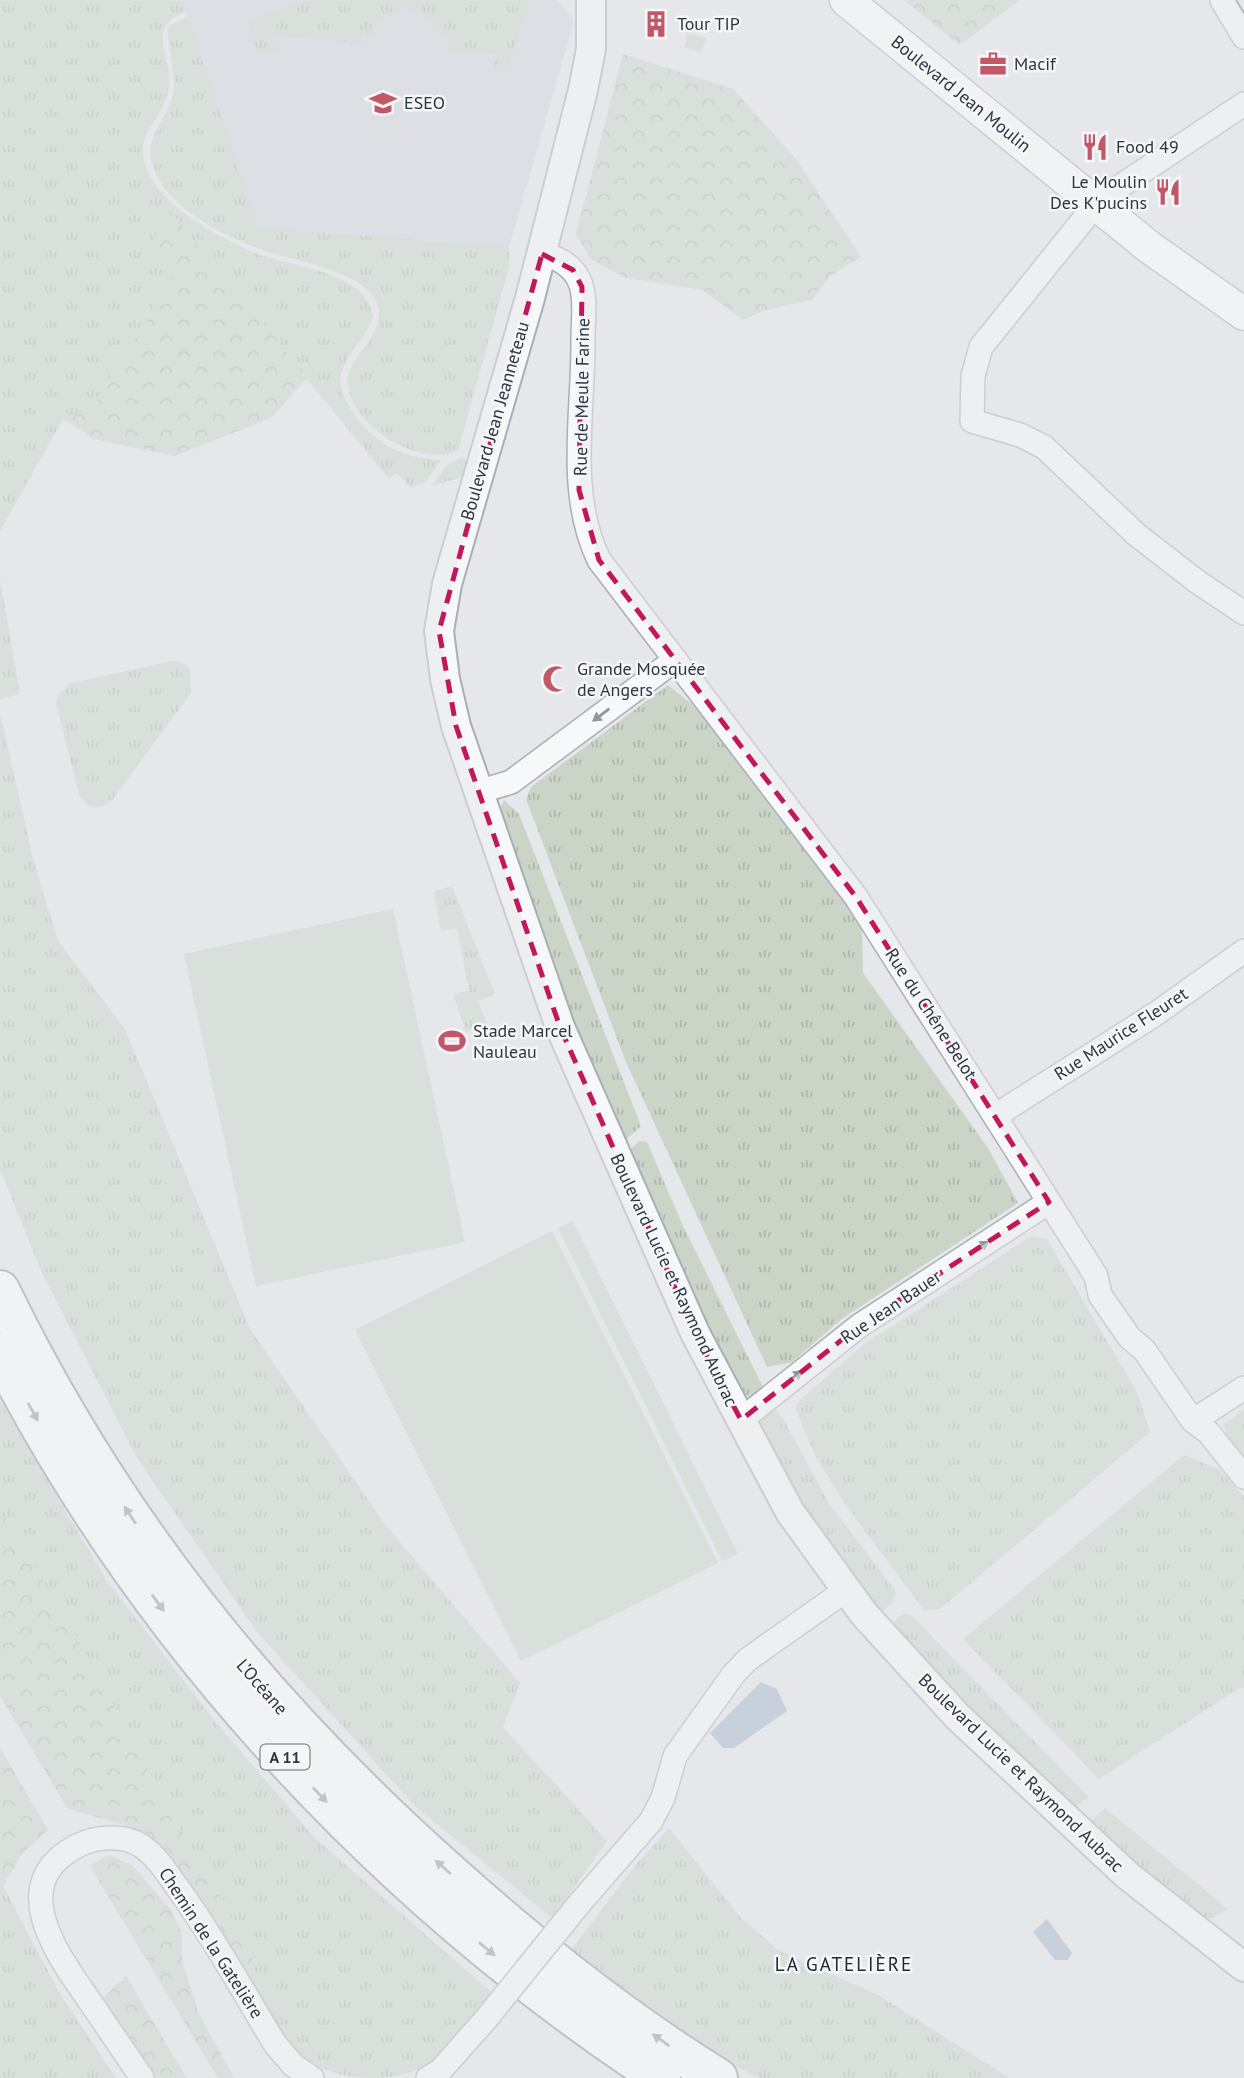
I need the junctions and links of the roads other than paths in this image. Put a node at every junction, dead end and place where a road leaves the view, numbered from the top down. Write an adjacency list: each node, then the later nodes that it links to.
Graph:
1 (591, 0): 7 (street, Boulevard Jean Jeanneteau)
2 (607, 0): 7 (street, Boulevard Jean Jeanneteau)
3 (846, 0): 9 (main road, Boulevard Jean Moulin)
4 (873, 0): 9 (main road, Boulevard Jean Moulin)
5 (1223, 0): 6 (street)
6 (1244, 37)
7 (591, 49): 10 (street, Boulevard Jean Jeanneteau)
8 (1244, 104): 9 (street)
9 (1103, 198): 11 (main road, Boulevard Jean Moulin); 12 (main road, Boulevard Jean Moulin); 14 (street)
10 (542, 254): 13 (street, Rue de Meule Farine); 16 (street, Boulevard Jean Jeanneteau)
11 (1244, 293)
12 (1244, 314)
13 (599, 560): 15 (street, Rue du Chêne Belot)
14 (1244, 613)
15 (675, 660): 16 (street, one-way to 16); 18 (street, Rue du Chêne Belot)
16 (478, 792): 23 (street, Boulevard Lucie et Raymond Aubrac)
17 (1244, 951): 18 (street, Rue Maurice Fleuret)
18 (996, 1116): 19 (street, Rue du Chêne Belot)
19 (1049, 1202): 23 (street, Rue Jean Bauer, one-way to 19); 24 (street, Rue du Chêne Belot)
20 (0, 1290): 32 (highway, L’Océane / A 11, one-way to 20)
21 (0, 1353): 31 (highway, L’Océane / A 11, one-way to 31)
22 (1244, 1388): 24 (street)
23 (741, 1420): 26 (street, Boulevard Lucie et Raymond Aubrac)
24 (1193, 1422): 25 (street, Rue du Chêne Belot)
25 (1244, 1477)
26 (846, 1590): 27 (street, Boulevard Lucie et Raymond Aubrac); 30 (street, bridge)
27 (1244, 1967)
28 (142, 2078): 29 (street, Chemin de la Gatelière)
29 (312, 2078)
30 (428, 2078)
31 (661, 2078)
32 (718, 2078)

